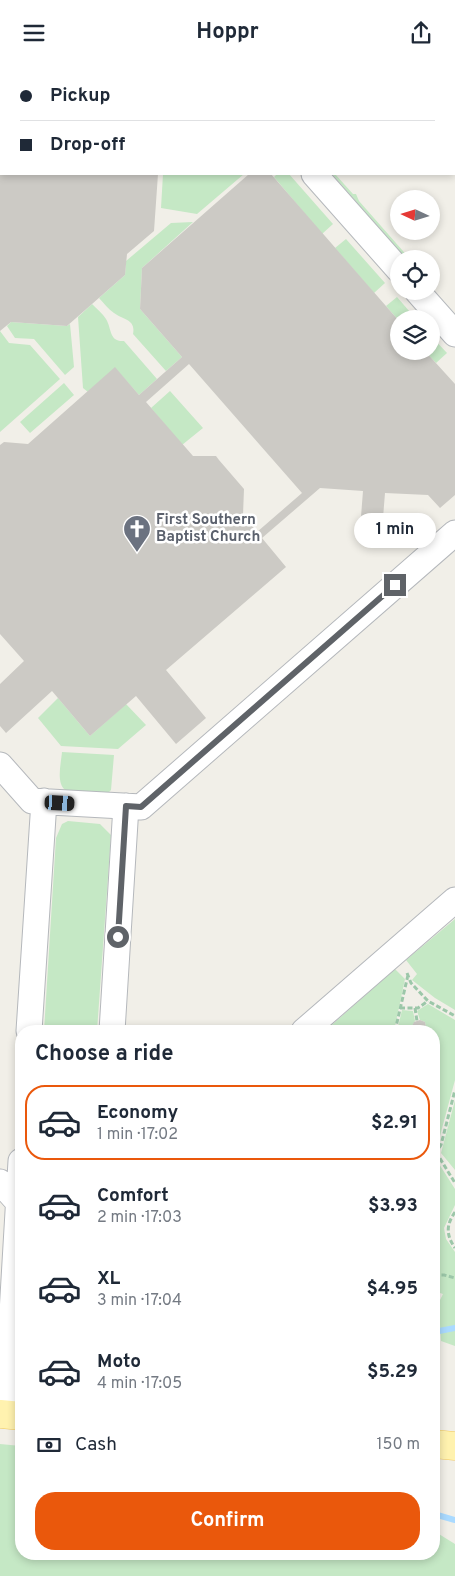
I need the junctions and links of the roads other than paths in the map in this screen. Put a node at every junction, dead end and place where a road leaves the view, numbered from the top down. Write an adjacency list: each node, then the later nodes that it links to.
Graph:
1 (315, 175): 2 (lane)
2 (390, 260)
3 (425, 300): 4 (lane)
4 (455, 335)
5 (455, 533): 8 (lane)
6 (0, 765): 7 (lane)
7 (44, 801): 8 (lane); 10 (lane)
8 (126, 806): 11 (lane)
9 (455, 900): 12 (lane)
10 (29, 1025)
11 (112, 1025)
12 (311, 1025)
13 (0, 1182): 14 (lane)
14 (15, 1199)
15 (15, 1288): 16 (lane)
16 (9, 1415)
17 (440, 1445): 18 (main road)
18 (455, 1446)

